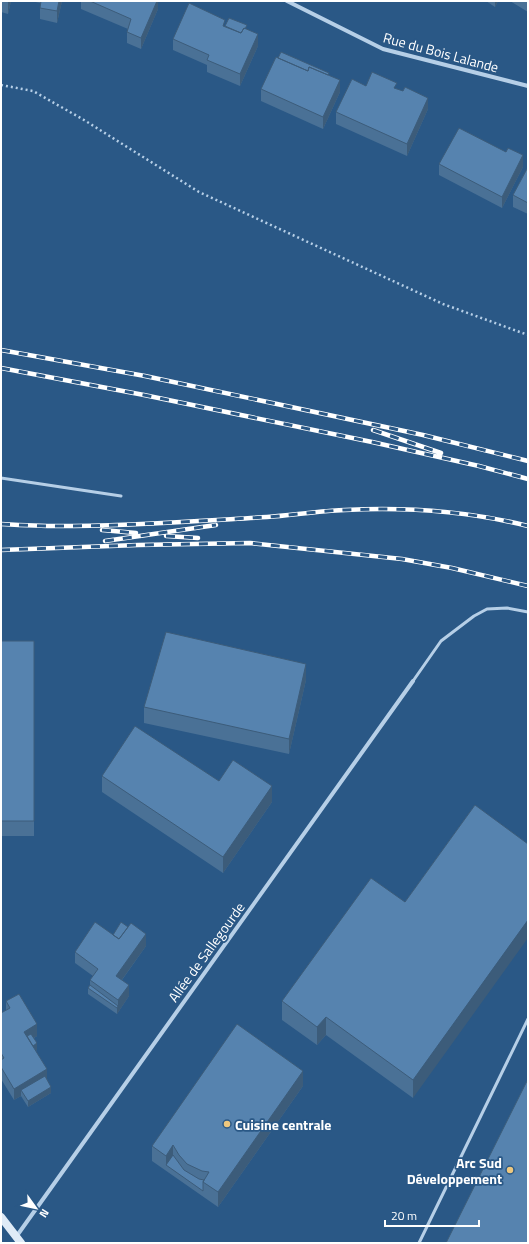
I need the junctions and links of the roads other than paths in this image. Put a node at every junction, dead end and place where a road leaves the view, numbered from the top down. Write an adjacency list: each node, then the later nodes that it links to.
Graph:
1 (287, 1): 2 (street, Rue du Bois Lalande)
2 (528, 86)
3 (1, 478): 4 (lane)
4 (121, 496)
5 (528, 612): 6 (lane)
6 (413, 681): 9 (street, Allée de Sallegourde)
7 (528, 1019): 10 (lane)
8 (1, 1217): 9 (main road)
9 (19, 1240)
10 (419, 1243)

